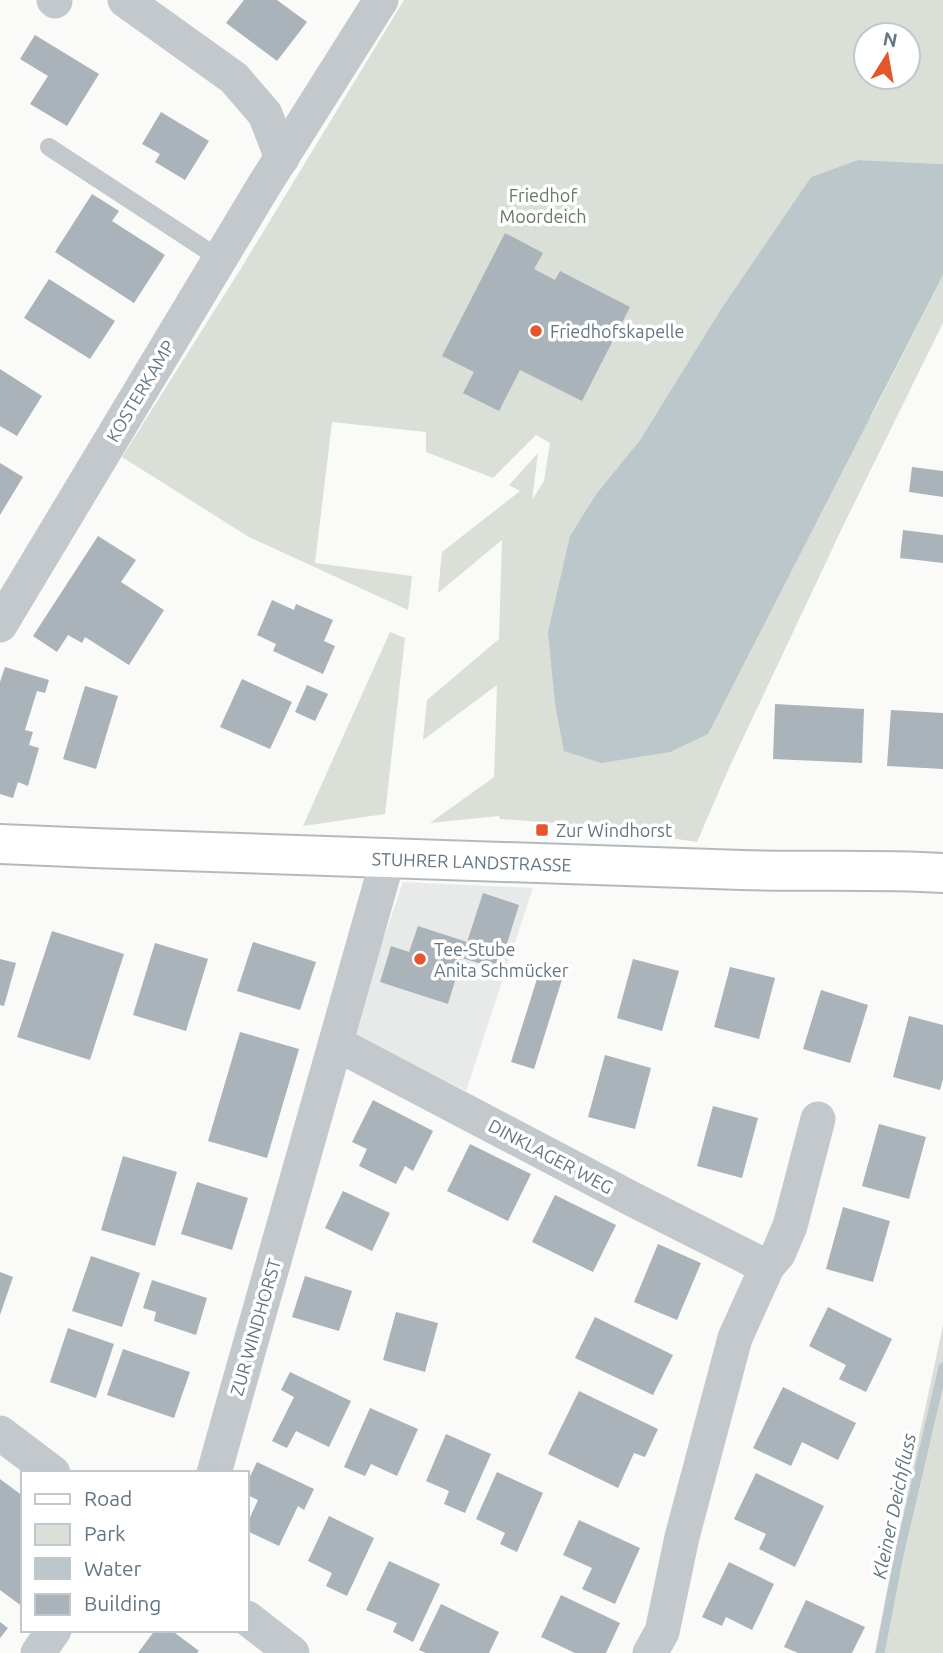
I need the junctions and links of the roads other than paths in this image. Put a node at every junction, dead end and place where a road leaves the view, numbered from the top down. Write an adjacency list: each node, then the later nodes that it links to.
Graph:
1 (125, 0): 4 (street)
2 (381, 0): 4 (street, KOSTERKAMP)
3 (49, 147): 5 (lane)
4 (282, 158): 5 (street, KOSTERKAMP)
5 (222, 256): 6 (street, KOSTERKAMP)
6 (0, 625)
7 (0, 844): 8 (main road, STUHRER LANDSTRASSE)
8 (387, 858): 9 (main road, STUHRER LANDSTRASSE); 10 (street, ZUR WINDHORST)
9 (943, 873)
10 (337, 1044): 12 (street, DINKLAGER WEG); 15 (street, ZUR WINDHORST)
11 (818, 1119): 12 (street)
12 (767, 1267): 20 (street)
13 (0, 1433): 14 (street)
14 (50, 1471)
15 (215, 1471)
16 (248, 1619): 19 (street)
17 (53, 1632): 18 (street)
18 (38, 1653)
19 (292, 1653)
20 (650, 1653)

